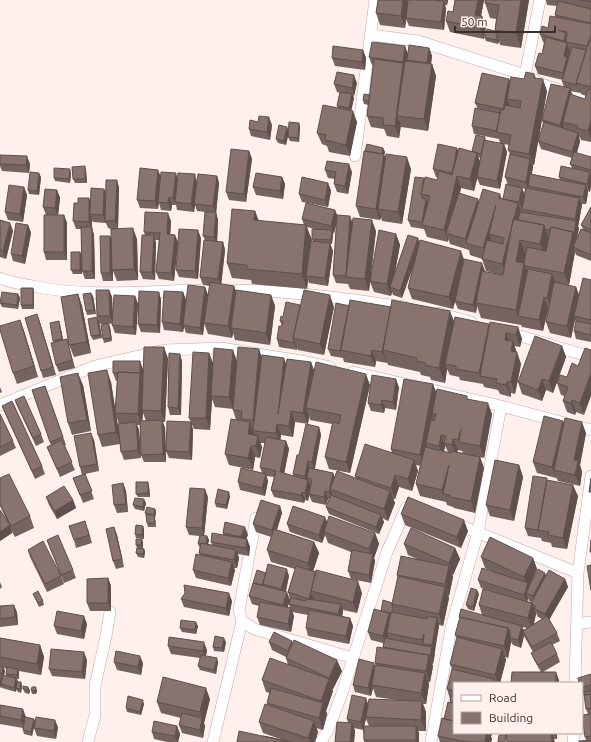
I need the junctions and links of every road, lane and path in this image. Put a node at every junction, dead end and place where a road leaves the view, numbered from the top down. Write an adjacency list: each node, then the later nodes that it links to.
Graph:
1 (375, 0): 3 (street)
2 (540, 0): 4 (street)
3 (371, 35): 4 (street); 6 (street)
4 (525, 75): 5 (street)
5 (591, 99)
6 (355, 156)
7 (0, 278): 8 (street)
8 (412, 308)
9 (427, 311): 10 (street)
10 (478, 324)
11 (493, 328): 12 (street)
12 (591, 357)
13 (0, 405): 14 (street)
14 (501, 406): 15 (street); 20 (street)
15 (591, 430)
16 (591, 476): 21 (street)
17 (426, 512): 26 (street)
18 (256, 518): 23 (street)
19 (441, 518): 20 (street)
20 (478, 532): 21 (street); 31 (street)
21 (578, 573): 25 (street)
22 (110, 612): 28 (street)
23 (242, 621): 26 (street); 29 (street)
24 (591, 622): 25 (street)
25 (577, 624): 27 (street)
26 (353, 658): 30 (street)
27 (575, 682)
28 (88, 742)
29 (213, 742)
30 (321, 742)
31 (431, 742)

